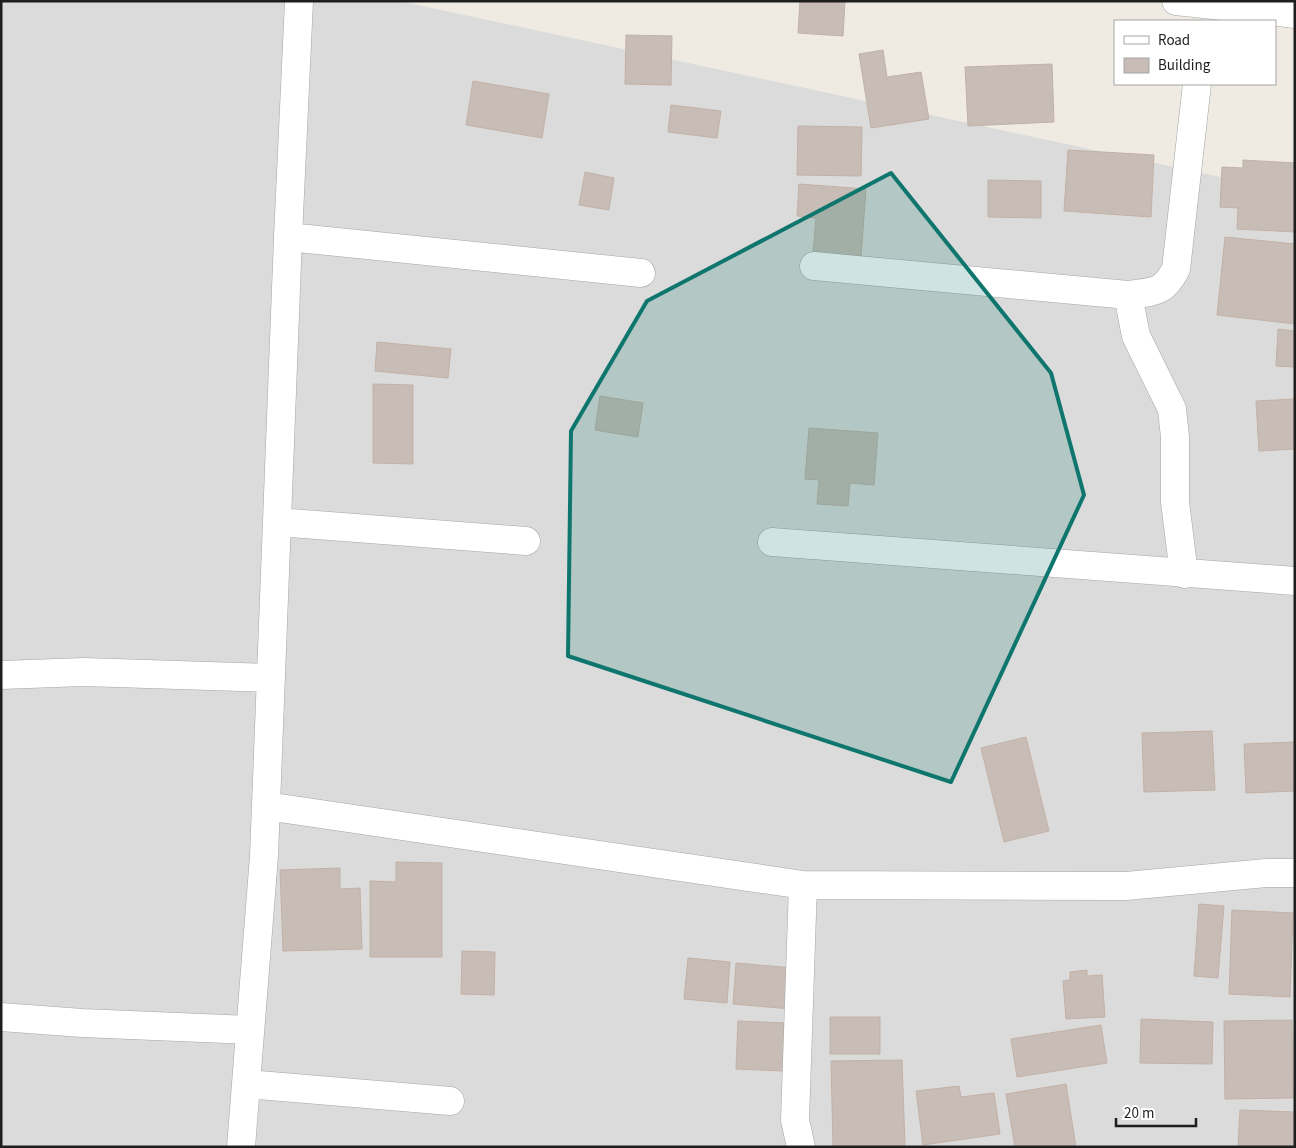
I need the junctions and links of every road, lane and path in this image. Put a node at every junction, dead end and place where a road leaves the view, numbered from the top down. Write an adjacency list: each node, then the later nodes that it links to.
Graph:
1 (299, 1): 6 (street)
2 (1176, 1): 4 (street)
3 (1280, 9): 4 (street)
4 (1204, 13)
5 (1197, 85): 9 (street)
6 (288, 236): 8 (street); 10 (street)
7 (814, 266): 9 (street)
8 (641, 273)
9 (1128, 295): 13 (street)
10 (277, 522): 11 (street); 16 (street)
11 (526, 541)
12 (772, 542): 13 (street)
13 (1184, 574): 14 (street)
14 (1295, 581)
15 (1, 675): 16 (street)
16 (271, 678): 17 (street)
17 (266, 806): 19 (street); 21 (street)
18 (1295, 873): 19 (street)
19 (803, 885): 25 (street)
20 (1, 1017): 21 (street)
21 (250, 1030): 22 (street)
22 (246, 1084): 23 (street); 24 (street)
23 (450, 1101)
24 (241, 1147)
25 (801, 1147)

